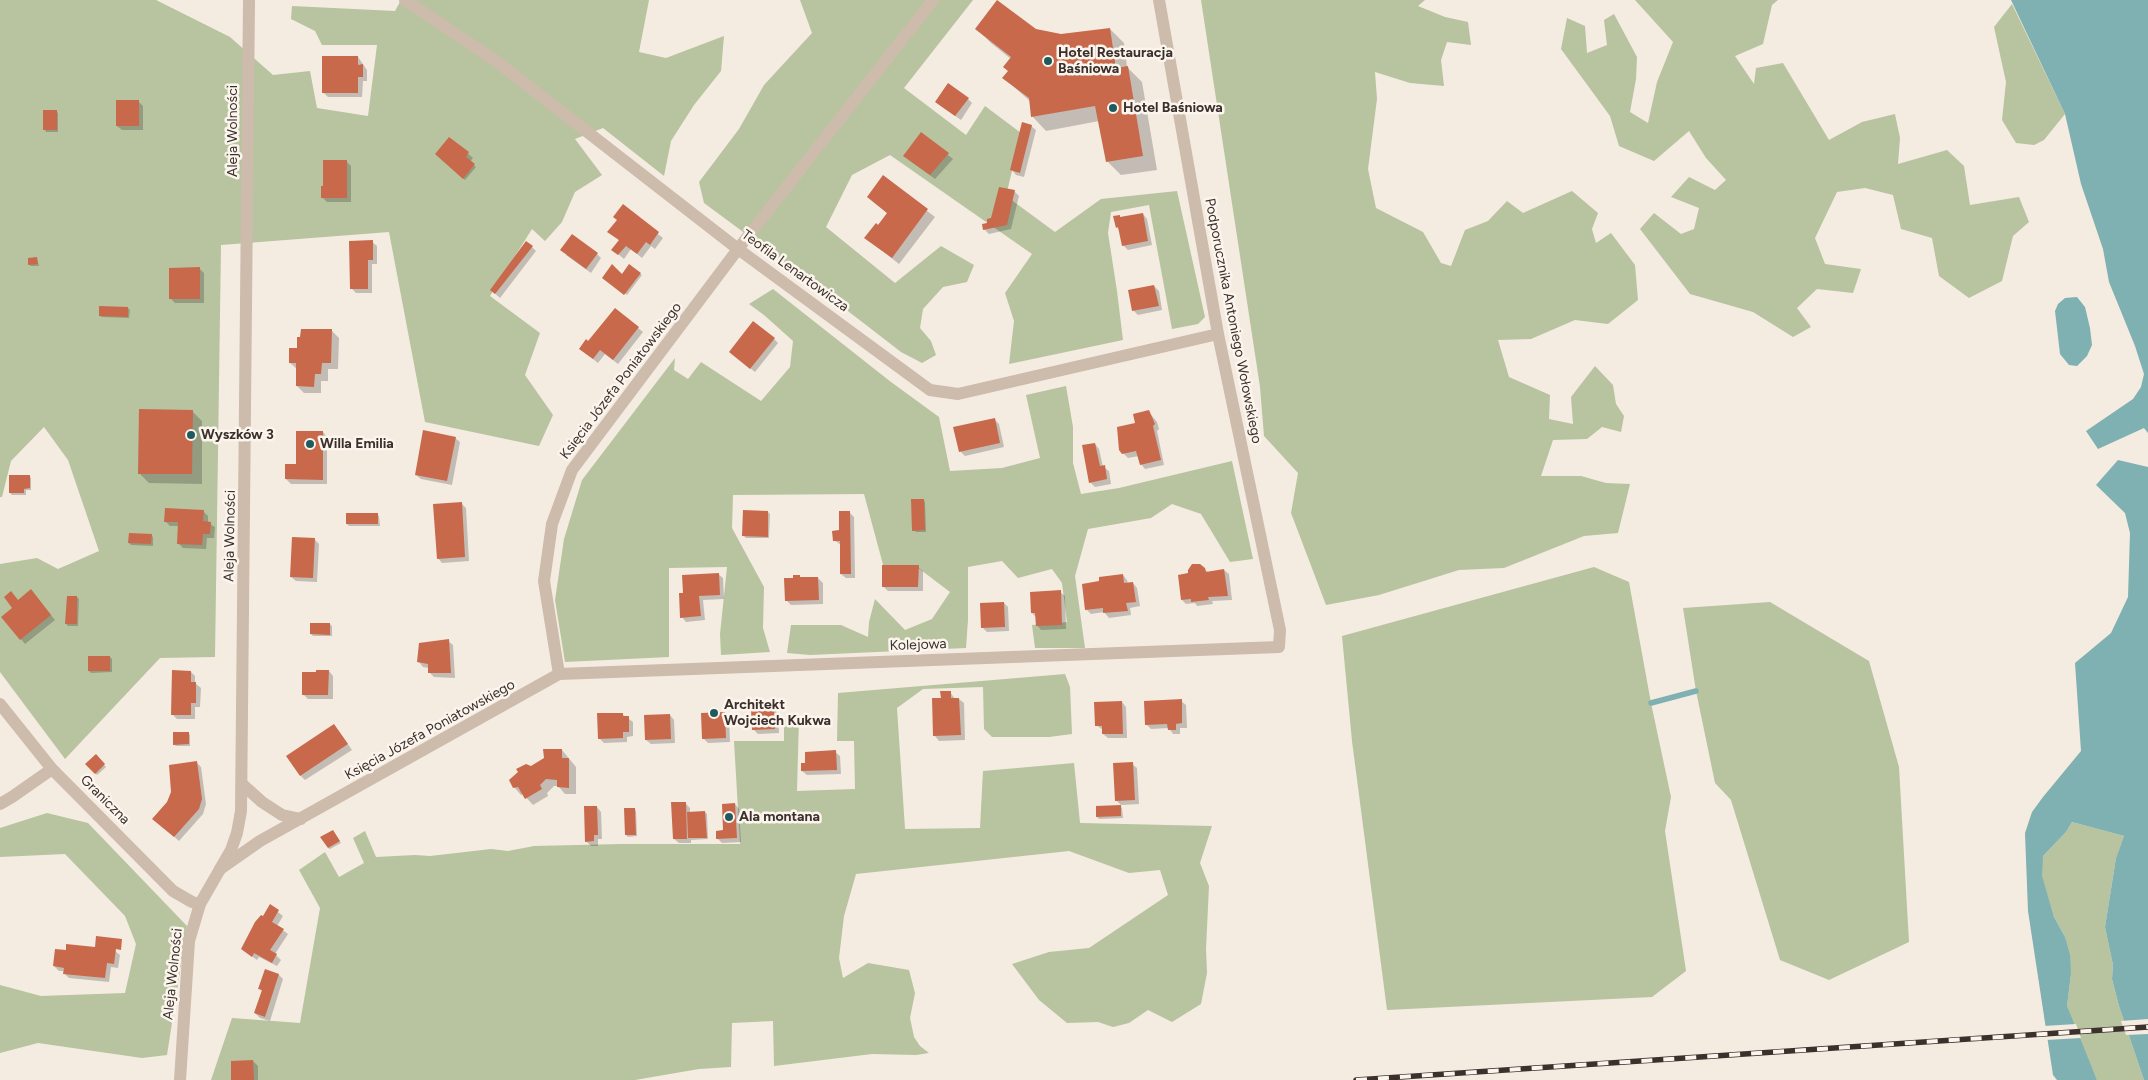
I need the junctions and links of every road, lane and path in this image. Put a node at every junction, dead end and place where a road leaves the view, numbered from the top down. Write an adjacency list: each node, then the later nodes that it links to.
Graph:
1 (249, 0): 11 (street, Aleja Wolności)
2 (405, 0): 5 (street, Teofila Lenartowicza)
3 (933, 0): 5 (street, Księcia Józefa Poniatowskiego)
4 (1159, 0): 6 (street, Podporucznika Antoniego Wołowskiego)
5 (738, 249): 6 (street, Teofila Lenartowicza); 8 (street, Księcia Józefa Poniatowskiego)
6 (1218, 334): 7 (street, Podporucznika Antoniego Wołowskiego)
7 (1279, 647): 8 (street, Kolejowa)
8 (559, 674): 13 (street, Księcia Józefa Poniatowskiego)
9 (0, 704): 10 (street, Graniczna)
10 (52, 769): 12 (street); 15 (street, Graniczna)
11 (242, 784): 13 (street); 14 (street, Aleja Wolności)
12 (0, 804)
13 (301, 819): 14 (street, Księcia Józefa Poniatowskiego)
14 (220, 870): 15 (street, Aleja Wolności)
15 (200, 904): 16 (street, Aleja Wolności)
16 (180, 1080)

